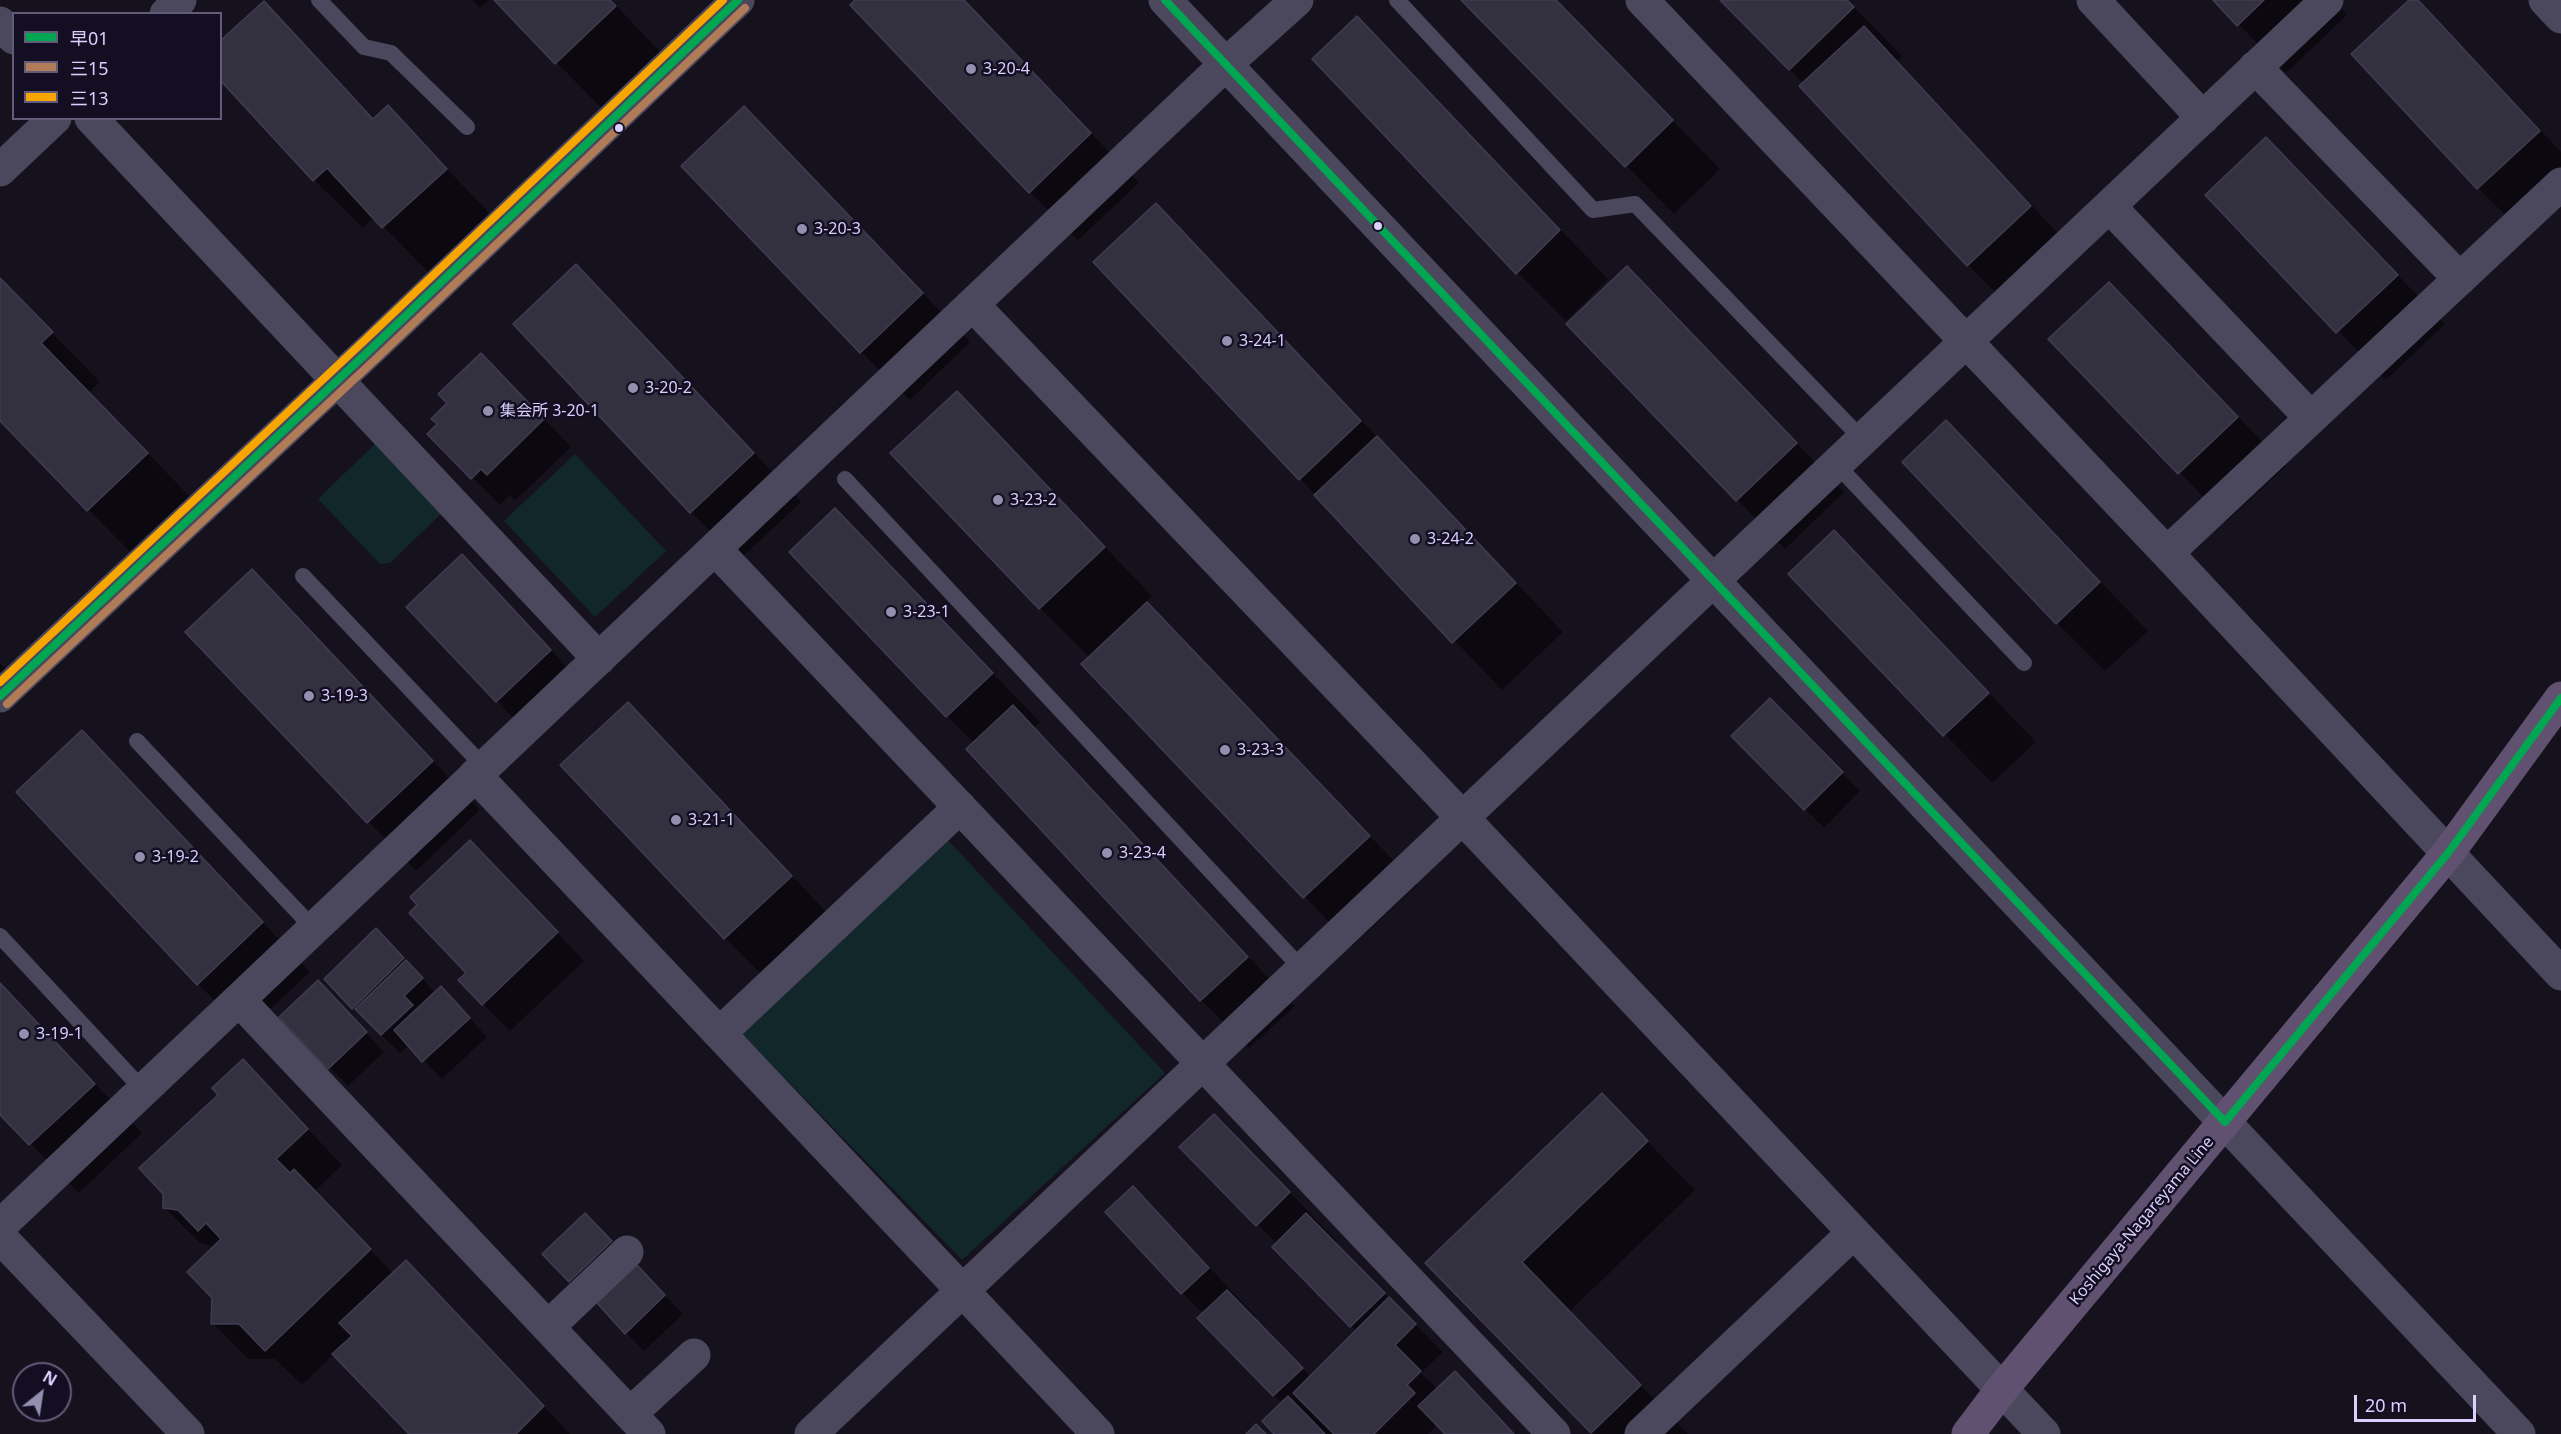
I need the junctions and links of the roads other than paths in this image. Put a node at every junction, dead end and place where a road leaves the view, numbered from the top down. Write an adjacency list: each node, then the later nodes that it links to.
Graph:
1 (180, 0): 11 (street)
2 (319, 0): 20 (lane)
3 (738, 0): 27 (street)
4 (1165, 0): 15 (street)
5 (1297, 0): 15 (street)
6 (1397, 0): 29 (lane)
7 (1642, 0): 26 (street)
8 (2093, 0): 17 (street)
9 (2327, 0): 16 (street)
10 (2545, 0): 12 (street)
11 (168, 12)
12 (2561, 17)
13 (0, 23): 14 (street)
14 (12, 36)
15 (1226, 64): 25 (street); 35 (street)
16 (2255, 67): 17 (street); 24 (street)
17 (2203, 117): 23 (street)
18 (53, 120): 21 (street)
19 (93, 120): 27 (street)
20 (467, 127)
21 (0, 170)
22 (2561, 184): 24 (street)
23 (2110, 207): 26 (street); 28 (street)
24 (2460, 279): 28 (street)
25 (973, 305): 32 (street); 43 (street)
26 (1965, 342): 29 (street); 33 (street)
27 (337, 381): 36 (street); 38 (street)
28 (2311, 418): 33 (street)
29 (1863, 441): 30 (street)
30 (1837, 465): 35 (street); 37 (lane)
31 (845, 478): 47 (lane)
32 (715, 549): 36 (street); 42 (street)
33 (2166, 553): 44 (street)
34 (303, 576): 41 (lane)
35 (1712, 581): 43 (street); 53 (street)
36 (599, 659): 41 (street)
37 (2024, 663)
38 (0, 696)
39 (2561, 698): 44 (main road, Koshigaya-Nagareyama Line)
40 (137, 741): 45 (lane)
41 (480, 771): 45 (street); 50 (street)
42 (960, 807): 50 (street); 51 (street)
43 (1462, 818): 47 (street); 55 (street)
44 (2448, 853): 48 (street); 53 (main road, Koshigaya-Nagareyama Line)
45 (314, 929): 49 (street)
46 (0, 936): 52 (lane)
47 (1302, 969): 51 (street)
48 (2561, 974)
49 (239, 1000): 52 (street); 59 (street)
50 (720, 1033): 58 (street)
51 (1203, 1063): 58 (street); 66 (street)
52 (144, 1091): 54 (street)
53 (2224, 1122): 61 (main road, Koshigaya-Nagareyama Line); 70 (street)
54 (0, 1226)
55 (1853, 1233): 61 (street); 67 (street)
56 (0, 1237): 63 (street)
57 (627, 1252): 59 (street)
58 (963, 1292): 64 (street); 65 (street)
59 (548, 1327): 62 (street)
60 (694, 1355): 62 (street)
61 (2002, 1389): 68 (main road, Koshigaya-Nagareyama Line); 69 (street)
62 (640, 1424)
63 (188, 1434)
64 (811, 1434)
65 (1098, 1434)
66 (1554, 1434)
67 (1641, 1434)
68 (1968, 1434)
69 (2044, 1434)
70 (2519, 1434)

